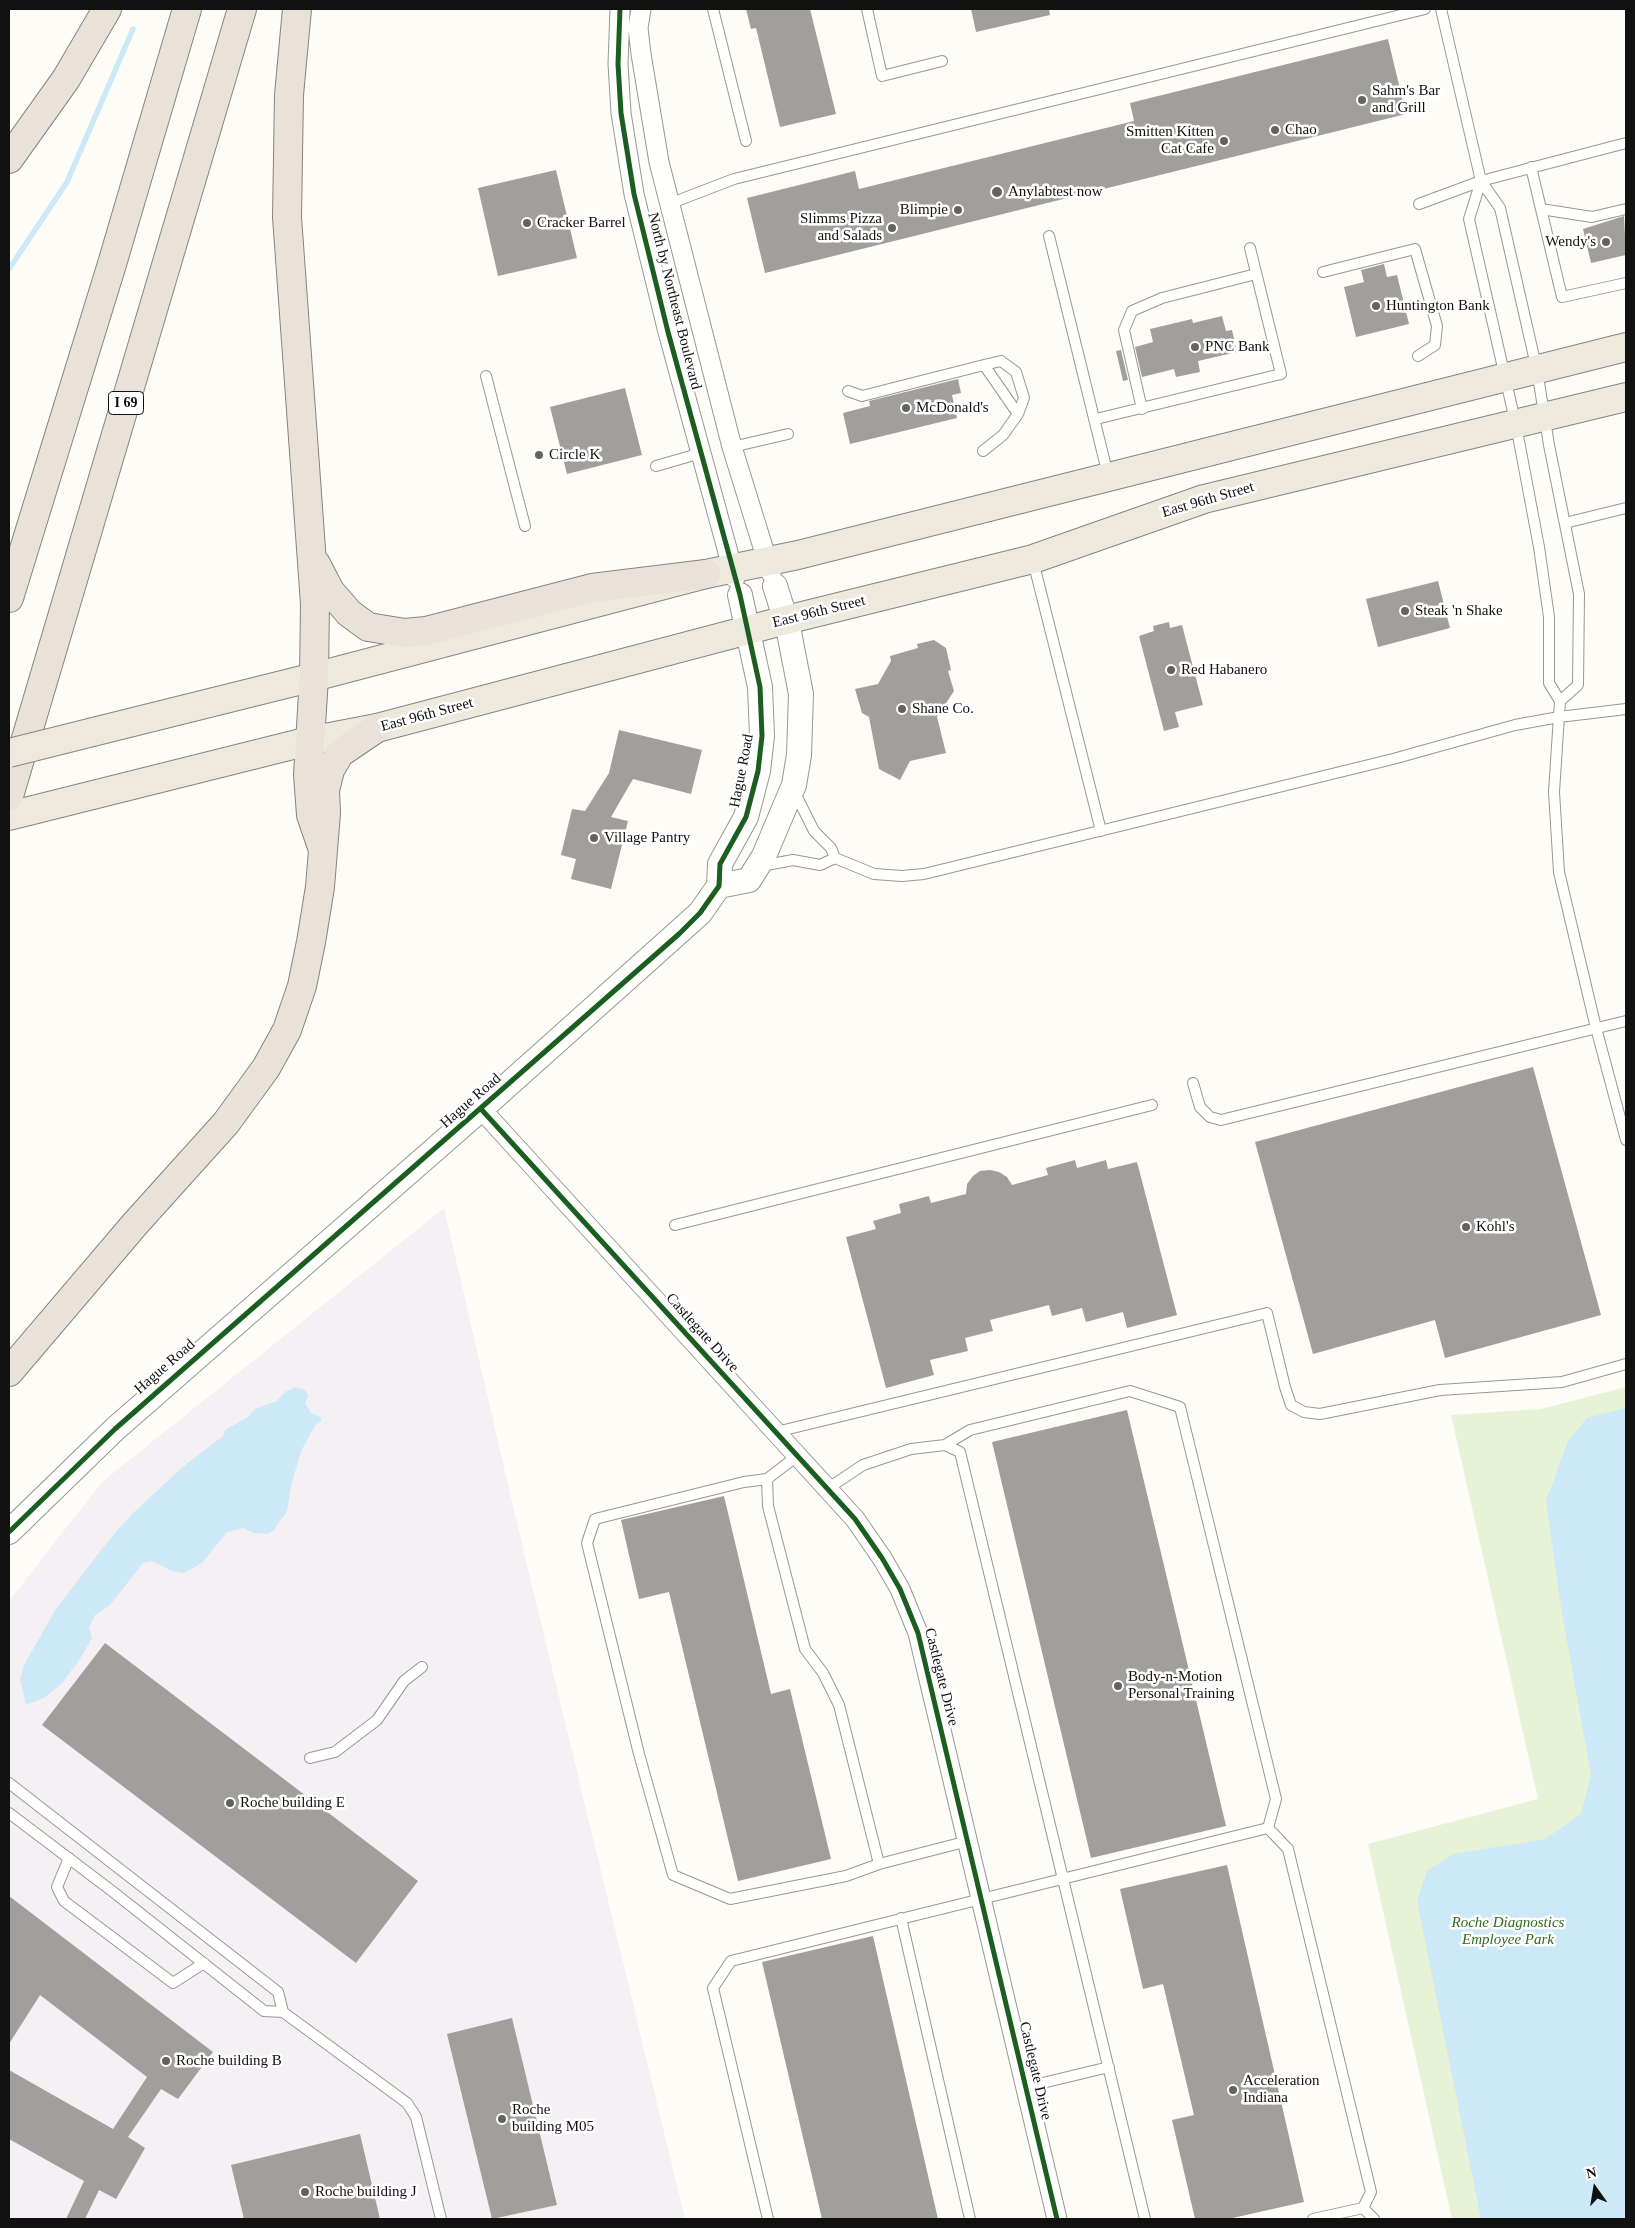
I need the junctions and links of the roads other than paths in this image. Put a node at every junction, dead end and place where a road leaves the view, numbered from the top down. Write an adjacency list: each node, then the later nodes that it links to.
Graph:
1 (107, 9): 14 (highway)
2 (187, 9): 54 (highway)
3 (242, 9): 65 (highway, I 69)
4 (297, 9): 48 (highway)
5 (620, 9): 42 (street, North by Northeast Boulevard)
6 (641, 9): 17 (street, North by Northeast Boulevard)
7 (712, 9): 12 (lane)
8 (867, 9): 11 (lane)
9 (1425, 9): 17 (lane)
10 (1441, 9): 16 (lane)
11 (942, 61)
12 (746, 140)
13 (1626, 143): 15 (lane)
14 (9, 159)
15 (1531, 167): 16 (lane); 19 (lane)
16 (1481, 181): 18 (lane); 29 (lane); 31 (lane)
17 (669, 204): 40 (street, North by Northeast Boulevard)
18 (1419, 204)
19 (1541, 208): 20 (lane); 25 (lane)
20 (1626, 209)
21 (1049, 236): 37 (lane)
22 (1250, 248): 24 (lane)
23 (1323, 272): 27 (lane)
24 (1256, 274): 34 (lane); 34 (lane)
25 (1626, 283)
26 (1626, 347): 29 (main road)
27 (1418, 356)
28 (984, 366): 32 (lane); 35 (lane); 35 (lane)
29 (1537, 370): 31 (main road); 36 (lane)
30 (486, 376): 47 (lane)
31 (1506, 376): 38 (lane); 44 (main road)
32 (848, 391)
33 (1626, 397): 36 (main road, East 96th Street)
34 (1142, 409): 37 (lane)
35 (1018, 414): 41 (lane)
36 (1544, 418): 38 (main road, East 96th Street); 46 (lane)
37 (1096, 420): 44 (lane)
38 (1516, 425): 49 (main road, East 96th Street); 58 (lane)
39 (788, 434): 40 (lane)
40 (732, 448): 52 (street, North by Northeast Boulevard)
41 (983, 451)
42 (701, 453): 43 (lane); 50 (street, North by Northeast Boulevard)
43 (656, 466)
44 (1109, 476): 52 (main road)
45 (1626, 508): 46 (lane)
46 (1565, 523): 58 (lane)
47 (524, 526)
48 (312, 556): 51 (highway); 57 (highway)
49 (1032, 559): 55 (main road, East 96th Street); 67 (lane)
50 (733, 569): 51 (main road); 52 (main road); 53 (street, North by Northeast Boulevard)
51 (706, 574): 57 (main road)
52 (771, 574): 55 (street)
53 (740, 594): 56 (street, Hague Road)
54 (9, 598)
55 (786, 620): 56 (main road, East 96th Street); 64 (street)
56 (749, 630): 61 (main road, East 96th Street); 71 (street, Hague Road)
57 (314, 677): 62 (highway); 63 (main road, bridge)
58 (1560, 701): 60 (lane)
59 (1626, 709): 60 (lane)
60 (1559, 717): 67 (lane); 73 (lane)
61 (377, 728): 62 (main road, East 96th Street); 68 (highway)
62 (309, 741): 66 (main road, East 96th Street); 68 (highway)
63 (9, 753)
64 (792, 788): 69 (lane); 70 (street)
65 (9, 796)
66 (9, 816)
67 (1101, 832): 69 (lane)
68 (322, 847): 80 (highway)
69 (834, 858): 70 (lane)
70 (758, 867): 71 (street)
71 (718, 886): 76 (street, Hague Road)
72 (1626, 1022): 73 (lane)
73 (1596, 1028): 74 (lane); 77 (lane)
74 (1193, 1083)
75 (1152, 1105): 78 (lane)
76 (481, 1109): 81 (street, Castlegate Drive); 86 (street, Hague Road)
77 (1626, 1140)
78 (675, 1225)
79 (1626, 1364): 81 (lane)
80 (9, 1372)
81 (776, 1432): 83 (street, Castlegate Drive)
82 (945, 1445): 85 (lane); 91 (lane); 95 (lane)
83 (797, 1456): 84 (lane); 85 (street, Castlegate Drive)
84 (767, 1480): 94 (lane); 94 (lane)
85 (827, 1489): 92 (street, Castlegate Drive)
86 (9, 1532)
87 (422, 1667): 88 (lane)
88 (310, 1758)
89 (9, 1784): 99 (lane)
90 (9, 1812): 93 (lane)
91 (1268, 1828): 95 (lane); 102 (lane)
92 (968, 1841): 94 (lane); 96 (street, Castlegate Drive)
93 (69, 1858): 98 (lane); 98 (lane)
94 (879, 1864)
95 (1063, 1879): 96 (lane); 100 (lane)
96 (981, 1898): 97 (lane); 101 (street, Castlegate Drive)
97 (900, 1918): 104 (lane); 105 (lane)
98 (204, 1963): 99 (lane)
99 (283, 2012): 103 (lane)
100 (1108, 2067): 101 (lane); 107 (lane)
101 (1026, 2087): 106 (street, Castlegate Drive)
102 (1363, 2208): 108 (lane); 109 (lane)
103 (441, 2219)
104 (768, 2219)
105 (970, 2219)
106 (1057, 2219)
107 (1145, 2219)
108 (1313, 2219)
109 (1374, 2219)

